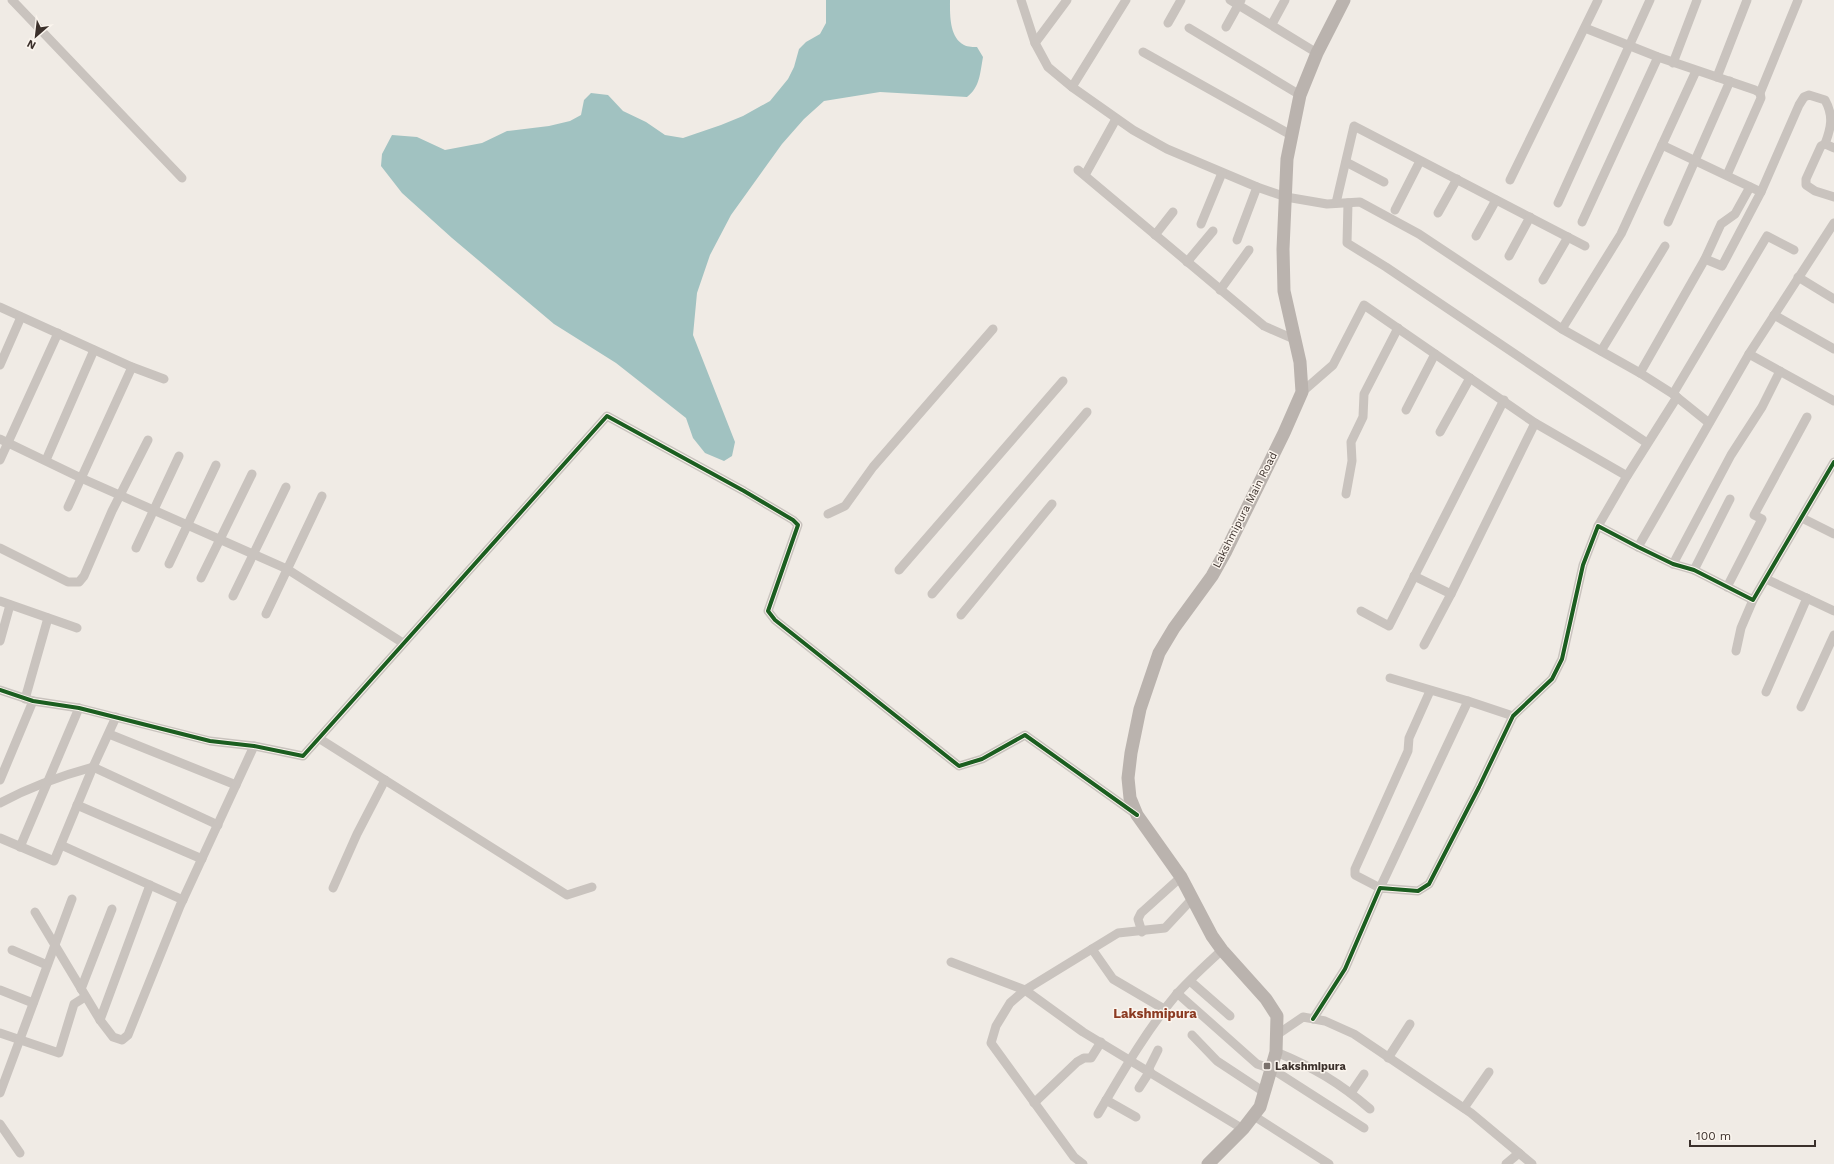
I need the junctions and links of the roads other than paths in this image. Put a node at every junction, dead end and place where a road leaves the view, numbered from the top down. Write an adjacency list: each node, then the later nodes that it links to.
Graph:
1 (12, 0): 42 (street)
2 (1021, 0): 20 (street)
3 (1066, 0): 20 (street)
4 (1126, 0): 29 (street)
5 (1181, 0): 15 (street)
6 (1230, 0): 14 (street)
7 (1285, 0): 16 (street)
8 (1344, 0): 23 (main road, Lakshmipura Main Road)
9 (1598, 0): 19 (street)
10 (1650, 0): 21 (street)
11 (1697, 0): 25 (street)
12 (1747, 0): 27 (street)
13 (1798, 0): 30 (street)
14 (1239, 2): 16 (street); 17 (street)
15 (1168, 23)
16 (1272, 24): 23 (street)
17 (1226, 26)
18 (1189, 28): 31 (street)
19 (1585, 28): 21 (street); 44 (street)
20 (1035, 43): 29 (street)
21 (1630, 47): 24 (street); 54 (street)
22 (1143, 52): 33 (street)
23 (1317, 53): 31 (main road, Lakshmipura Main Road)
24 (1658, 57): 25 (street); 59 (street)
25 (1673, 63): 26 (street)
26 (1696, 71): 27 (street); 35 (street)
27 (1718, 77): 28 (street)
28 (1730, 81): 30 (street); 38 (street)
29 (1072, 87): 32 (street)
30 (1760, 93): 41 (street)
31 (1300, 95): 33 (main road, Lakshmipura Main Road)
32 (1116, 119): 40 (street); 64 (street)
33 (1291, 135): 49 (main road, Lakshmipura Main Road)
34 (1825, 144): 36 (street); 48 (street); 50 (street)
35 (1662, 145): 38 (street); 84 (street)
36 (1834, 148)
37 (1420, 161): 39 (street); 43 (street); 55 (street)
38 (1696, 161): 41 (street); 60 (street)
39 (1346, 162): 45 (street); 52 (street)
40 (1222, 173): 46 (street); 62 (street)
41 (1727, 176): 47 (street)
42 (182, 178)
43 (1457, 179): 51 (street); 57 (street)
44 (1510, 180)
45 (1384, 182)
46 (1257, 187): 49 (street); 67 (street)
47 (1750, 187): 48 (street); 73 (street)
48 (1761, 192): 73 (street)
49 (1286, 196): 52 (street); 86 (main road, Lakshmipura Main Road)
50 (1834, 198)
51 (1496, 200): 58 (street); 65 (street)
52 (1336, 203): 53 (street)
53 (1348, 203): 84 (street); 111 (street)
54 (1558, 203)
55 (1395, 210)
56 (1173, 212): 64 (street)
57 (1438, 213)
58 (1530, 217): 66 (street); 72 (street)
59 (1582, 222)
60 (1668, 222)
61 (1834, 223): 75 (street)
62 (1201, 224)
63 (1213, 231): 74 (street)
64 (1155, 235): 74 (street)
65 (1476, 236)
66 (1568, 237): 68 (street); 76 (street)
67 (1237, 240)
68 (1585, 246)
69 (1665, 246): 89 (street)
70 (1249, 250): 77 (street)
71 (1794, 250): 100 (street)
72 (1509, 256)
73 (1705, 259): 95 (street)
74 (1187, 262): 77 (street)
75 (1798, 277): 78 (street); 80 (street)
76 (1543, 280)
77 (1220, 290): 86 (street)
78 (1834, 299)
79 (0, 307): 81 (street)
80 (1774, 315): 87 (street); 91 (street)
81 (22, 317): 85 (street); 92 (street)
82 (1398, 328): 90 (street); 99 (street); 121 (street)
83 (992, 329): 128 (street)
84 (1562, 329): 89 (street)
85 (58, 333): 88 (street); 110 (street)
86 (1296, 340): 99 (main road, Lakshmipura Main Road)
87 (1834, 349)
88 (94, 350): 93 (street); 114 (street)
89 (1602, 351): 95 (street)
90 (1435, 354): 96 (street); 103 (street)
91 (1749, 354): 94 (street); 107 (street)
92 (0, 365)
93 (132, 367): 97 (street); 119 (street)
94 (1780, 371): 102 (street); 139 (street)
95 (1640, 373): 100 (street)
96 (1470, 378): 101 (street); 108 (street)
97 (164, 380)
98 (1063, 381): 141 (street)
99 (1302, 392): 185 (main road, Lakshmipura Main Road)
100 (1675, 396): 107 (street); 111 (street)
101 (1504, 400): 106 (street); 143 (street)
102 (1834, 401)
103 (1406, 410)
104 (1087, 412): 147 (street)
105 (1807, 417): 146 (street)
106 (1535, 423): 118 (street); 148 (street)
107 (1709, 423): 134 (street)
108 (1440, 432)
109 (148, 440): 122 (street)
110 (4, 441): 113 (street); 114 (street)
111 (1647, 442): 118 (street)
112 (179, 456): 127 (street)
113 (0, 460)
114 (46, 460): 119 (street)
115 (1834, 462): 129 (street)
116 (216, 465): 130 (street)
117 (252, 474): 133 (street)
118 (1626, 476): 131 (street)
119 (81, 478): 122 (street); 126 (street)
120 (286, 487): 137 (street)
121 (1346, 494)
122 (121, 495): 127 (street); 135 (street)
123 (322, 496): 140 (street)
124 (1730, 499): 142 (street)
125 (1052, 504): 157 (street)
126 (68, 507)
127 (154, 510): 130 (street); 136 (street)
128 (828, 514)
129 (1802, 518): 132 (street); 145 (street)
130 (187, 525): 133 (street); 138 (street)
131 (1598, 526): 134 (street); 173 (street)
132 (1834, 534)
133 (219, 539): 137 (street); 144 (street)
134 (1638, 547): 139 (street)
135 (0, 548)
136 (136, 548)
137 (253, 554): 140 (street); 149 (street)
138 (169, 564)
139 (1673, 564): 142 (street)
140 (287, 569): 156 (street); 162 (street)
141 (899, 570)
142 (1694, 570): 146 (street)
143 (1414, 576): 148 (street); 154 (street)
144 (201, 578)
145 (1766, 579): 150 (street); 151 (street)
146 (1727, 587): 151 (street)
147 (932, 594)
148 (1451, 594): 163 (street)
149 (233, 596)
150 (1807, 598): 155 (street); 168 (street)
151 (1753, 600): 164 (street)
152 (0, 601): 153 (street)
153 (10, 605): 158 (street); 161 (street)
154 (1361, 611)
155 (1834, 611)
156 (266, 614)
157 (961, 615)
158 (48, 618): 159 (street); 169 (street)
159 (77, 628)
160 (1834, 635): 171 (street)
161 (0, 641)
162 (403, 643): 176 (street); 185 (street)
163 (1424, 645)
164 (1736, 651)
165 (1390, 678): 167 (street)
166 (0, 690): 169 (street)
167 (1430, 691): 170 (street); 195 (street)
168 (1766, 692)
169 (29, 700): 172 (street); 179 (street)
170 (1468, 701): 173 (street); 195 (street)
171 (1801, 706)
172 (79, 708): 174 (street); 181 (street)
173 (1513, 716): 195 (street)
174 (116, 718): 175 (street); 177 (street)
175 (108, 734): 178 (street); 182 (street)
176 (320, 738): 177 (street); 180 (street)
177 (254, 746): 182 (street)
178 (93, 767): 181 (street); 184 (street); 186 (street)
179 (0, 780)
180 (385, 780): 193 (street); 194 (street)
181 (48, 781): 183 (street); 189 (street)
182 (236, 785): 186 (street)
183 (0, 803)
184 (77, 805): 188 (street); 190 (street)
185 (1137, 815): 191 (main road, Lakshmipura Main Road)
186 (218, 825): 190 (street)
187 (0, 838): 189 (street)
188 (61, 845): 189 (street); 192 (street)
189 (20, 847)
190 (202, 859): 198 (street)
191 (1181, 877): 196 (main road, Lakshmipura Main Road); 201 (street)
192 (150, 885): 198 (street); 217 (street)
193 (592, 887)
194 (333, 888)
195 (1380, 888): 216 (street)
196 (1193, 898): 201 (street); 205 (main road, Lakshmipura Main Road)
197 (72, 899): 202 (street)
198 (183, 900): 217 (street)
199 (112, 909): 211 (street)
200 (35, 912): 202 (street)
201 (1142, 932): 203 (street)
202 (54, 946): 207 (street); 211 (street)
203 (1092, 949): 210 (street); 214 (street)
204 (12, 950): 207 (street)
205 (1222, 950): 208 (street); 220 (main road, Lakshmipura Main Road)
206 (950, 962): 210 (street)
207 (47, 965): 213 (street)
208 (1190, 981): 212 (street); 215 (street)
209 (0, 990): 213 (street)
210 (1025, 990): 223 (street); 237 (street)
211 (83, 993): 217 (street); 222 (street)
212 (1177, 993): 214 (street); 228 (street)
213 (33, 1003): 222 (street)
214 (1164, 1009): 227 (street)
215 (1230, 1016)
216 (1313, 1019): 220 (street); 226 (street)
217 (100, 1020)
218 (1410, 1024): 226 (street)
219 (0, 1033): 222 (street)
220 (1278, 1034): 225 (main road, Lakshmipura Main Road)
221 (1192, 1035): 233 (street)
222 (20, 1040): 234 (street)
223 (1101, 1042): 227 (street); 237 (street)
224 (1158, 1050): 229 (street)
225 (1276, 1052): 228 (main road, Lakshmipura Main Road); 235 (street)
226 (1388, 1058): 238 (street)
227 (1131, 1060): 229 (street); 236 (street)
228 (1272, 1069): 233 (main road, Lakshmipura Main Road); 244 (street)
229 (1149, 1071): 232 (street); 245 (street)
230 (1489, 1072): 238 (street)
231 (1364, 1074): 235 (street)
232 (1139, 1088)
233 (1264, 1092): 241 (main road, Lakshmipura Main Road)
234 (0, 1093)
235 (1351, 1093): 239 (street)
236 (1106, 1100): 240 (street); 242 (street)
237 (1034, 1103): 248 (street)
238 (1464, 1108): 247 (street)
239 (1370, 1109)
240 (1098, 1114)
241 (1254, 1116): 245 (main road, Lakshmipura Main Road); 251 (street)
242 (1136, 1117)
243 (0, 1124): 246 (street)
244 (1364, 1128)
245 (1243, 1130): 250 (main road, Lakshmipura Main Road)
246 (20, 1153)
247 (1519, 1153): 252 (street); 253 (street)
248 (1071, 1160): 249 (street)
249 (1083, 1164)
250 (1208, 1164)
251 (1329, 1164)
252 (1506, 1164)
253 (1532, 1164)

